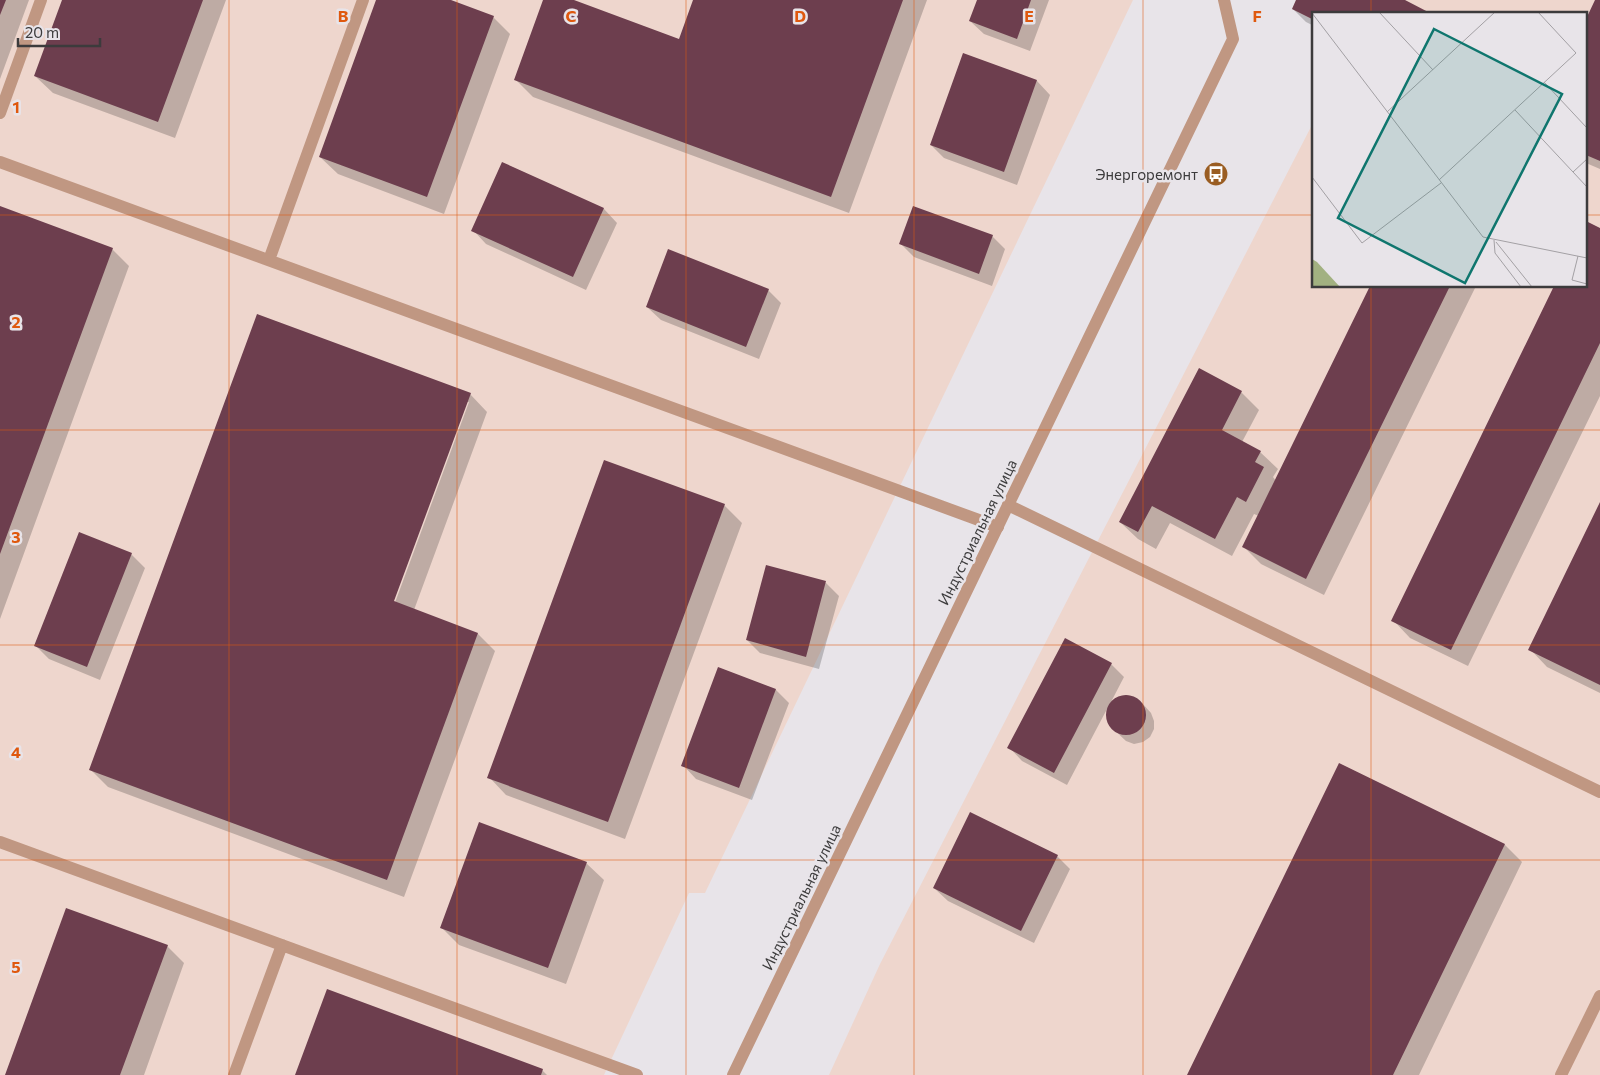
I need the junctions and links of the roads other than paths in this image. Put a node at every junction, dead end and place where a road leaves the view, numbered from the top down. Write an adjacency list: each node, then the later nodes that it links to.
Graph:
1 (41, 0): 4 (street)
2 (363, 0): 6 (street)
3 (1224, 0): 7 (street, Индустриальная улица)
4 (0, 113)
5 (0, 162): 6 (street)
6 (269, 260): 8 (street)
7 (1008, 505): 8 (street, Индустриальная улица); 9 (street)
8 (998, 527): 15 (street, Индустриальная улица)
9 (1600, 792)
10 (0, 842): 11 (street)
11 (282, 945): 13 (street); 14 (street)
12 (1600, 996): 16 (street)
13 (234, 1075)
14 (636, 1075)
15 (733, 1075)
16 (1561, 1075)

